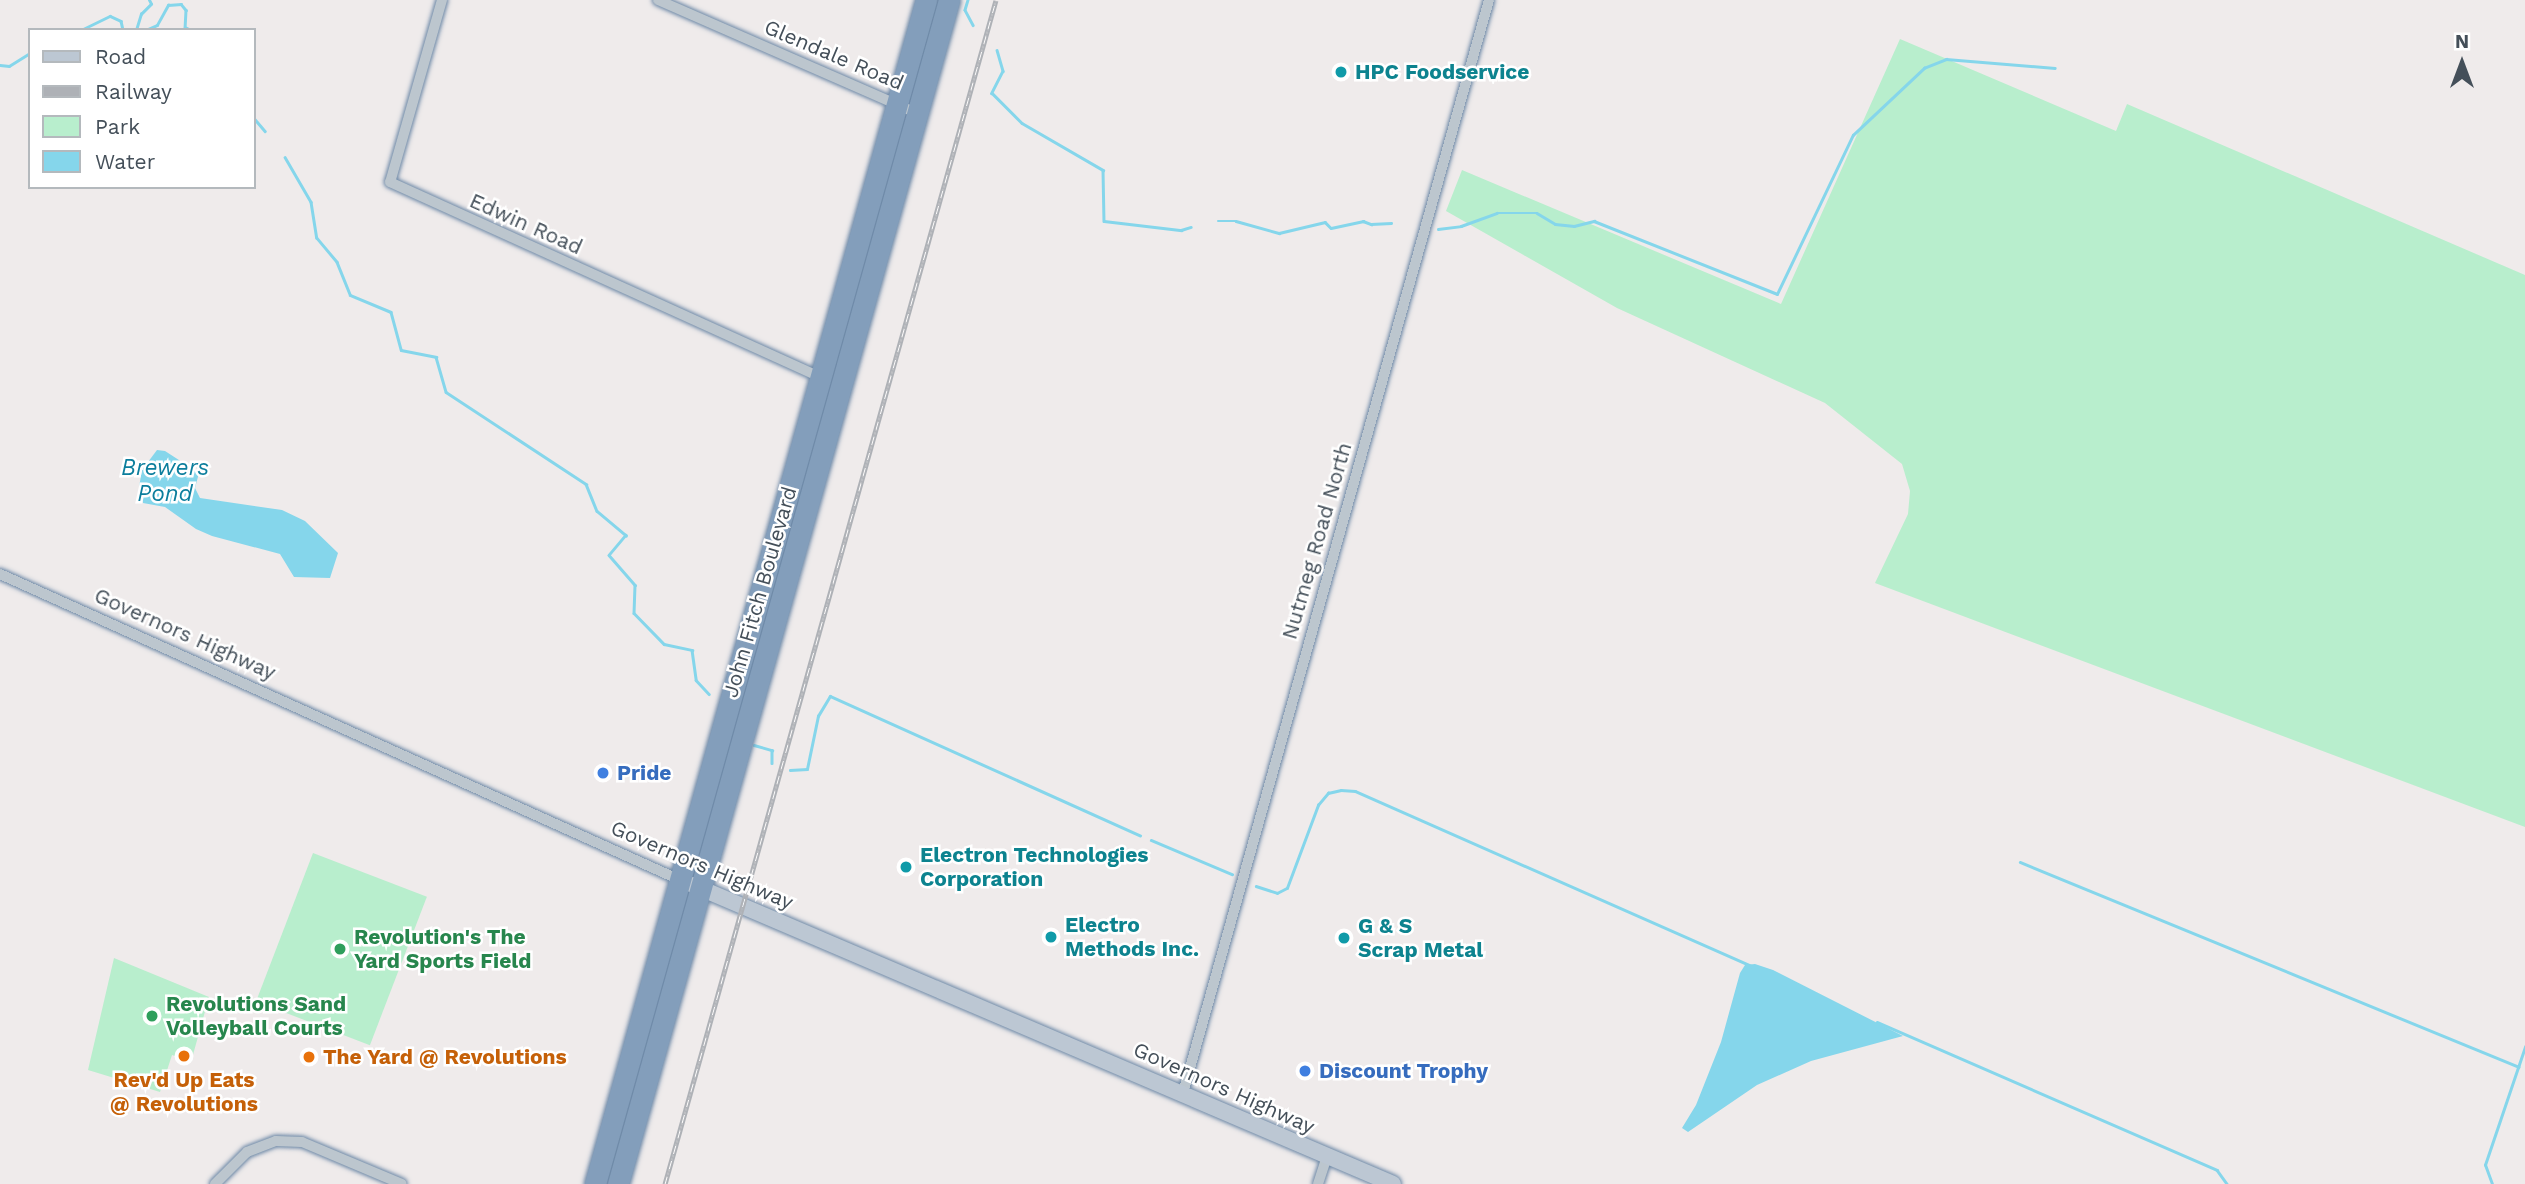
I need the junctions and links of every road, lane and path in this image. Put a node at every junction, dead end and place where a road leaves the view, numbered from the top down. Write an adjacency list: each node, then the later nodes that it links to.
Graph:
1 (442, 0): 8 (street, Edwin Road)
2 (658, 0): 6 (street, Glendale Road)
3 (926, 0): 6 (highway, John Fitch Boulevard)
4 (949, 0): 7 (highway, John Fitch Boulevard)
5 (1489, 0): 11 (street, Nutmeg Road North)
6 (897, 104): 7 (street, Glendale Road); 8 (highway, John Fitch Boulevard)
7 (917, 113): 10 (highway, John Fitch Boulevard)
8 (820, 377): 10 (highway, John Fitch Boulevard)
9 (0, 574): 10 (street, Governors Highway)
10 (690, 884): 11 (street, Governors Highway); 15 (highway, John Fitch Boulevard); 16 (highway, John Fitch Boulevard)
11 (1183, 1093): 12 (street, Governors Highway)
12 (1326, 1156): 17 (street); 18 (street, Governors Highway)
13 (215, 1184): 14 (street)
14 (402, 1184)
15 (595, 1184)
16 (618, 1184)
17 (1318, 1184)
18 (1392, 1184)

